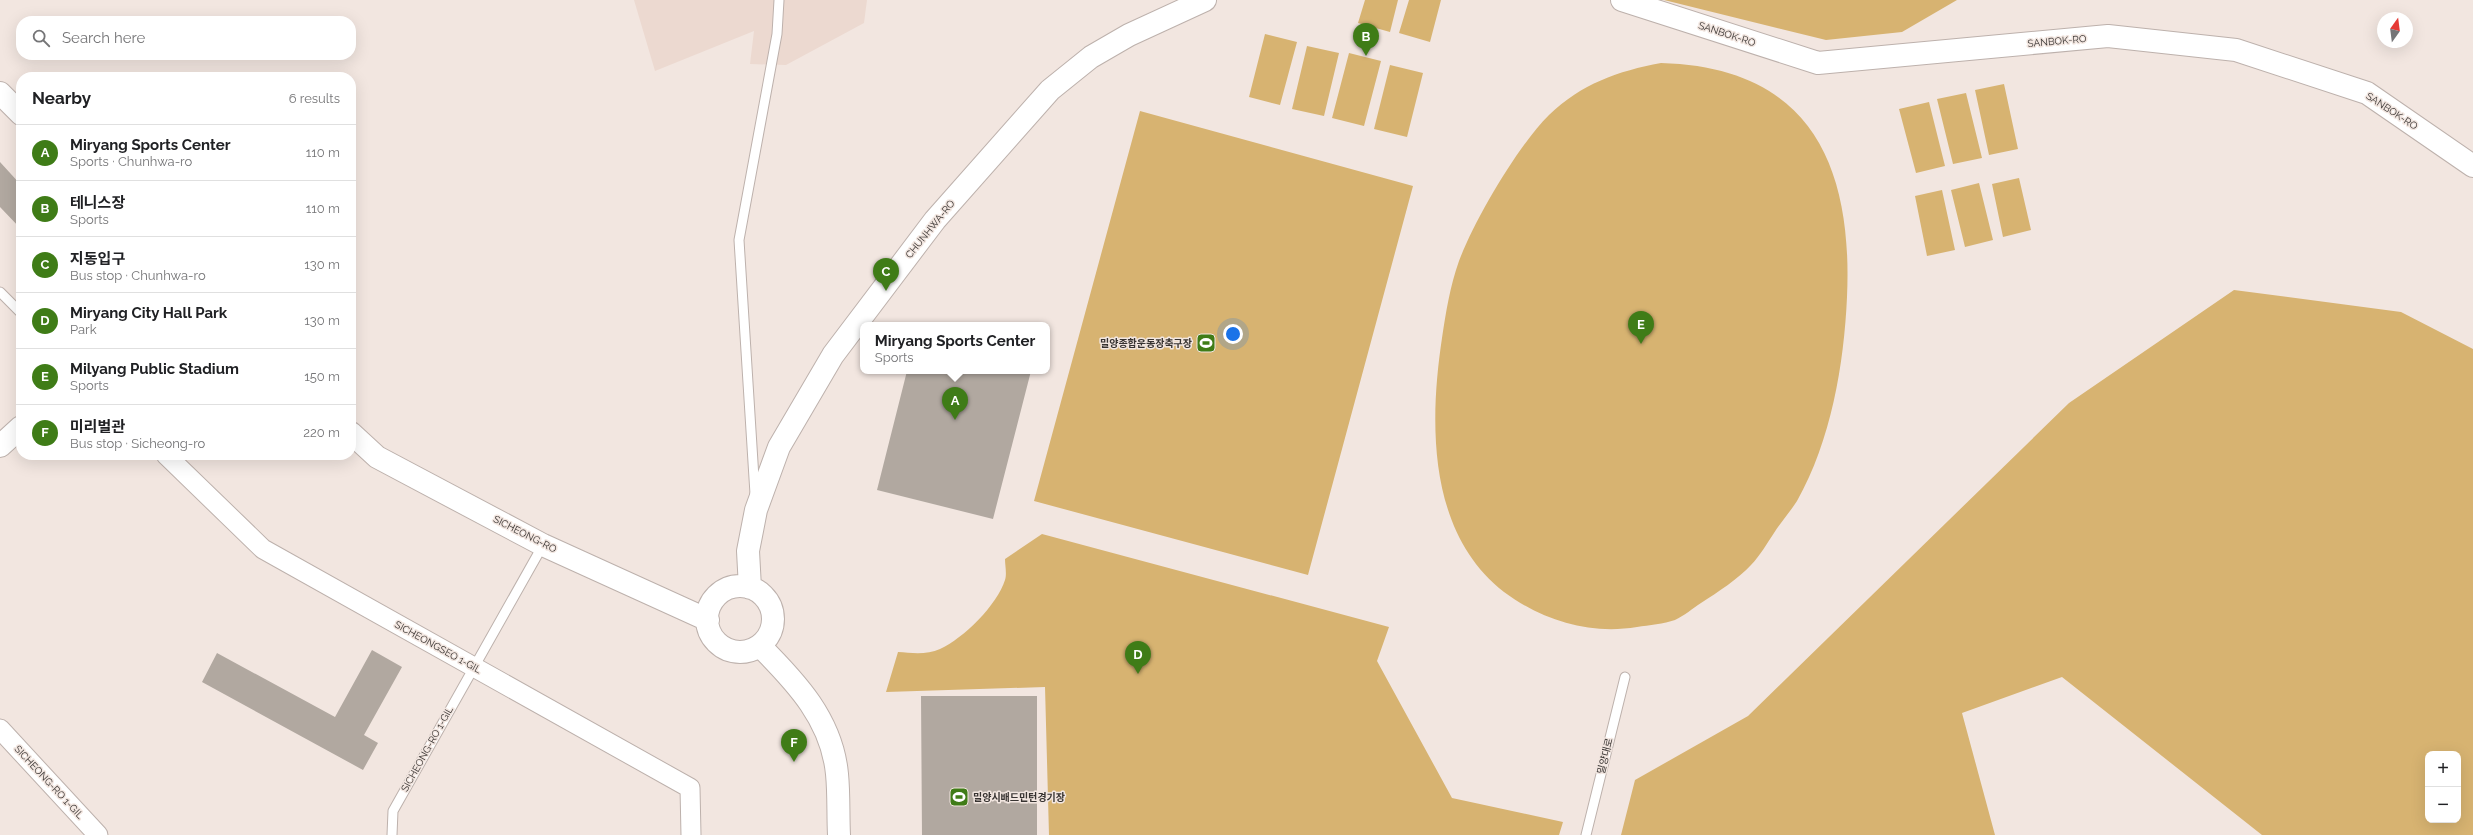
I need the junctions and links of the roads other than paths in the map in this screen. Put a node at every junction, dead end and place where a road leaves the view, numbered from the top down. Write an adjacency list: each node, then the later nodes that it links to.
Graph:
1 (779, 0): 13 (lane)
2 (1205, 0): 13 (street, CHUNHWA-RO)
3 (1622, 0): 6 (street, SANBOK-RO)
4 (0, 93): 5 (street)
5 (16, 109)
6 (2473, 166)
7 (0, 292): 8 (lane)
8 (16, 308)
9 (16, 432): 11 (street)
10 (356, 438): 14 (street, SICHEONG-RO)
11 (0, 446)
12 (171, 460): 18 (street, SICHEONGSEO 1-GIL)
13 (756, 510): 15 (street, CHUNHWA-RO)
14 (543, 545): 16 (street, SICHEONG-RO); 18 (lane, SICHEONG-RO 1-GIL)
15 (750, 588): 16 (street); 17 (street)
16 (708, 620): 17 (street)
17 (760, 646): 24 (street)
18 (473, 667): 22 (lane, SICHEONG-RO 1-GIL); 23 (street, SICHEONGSEO 1-GIL)
19 (1625, 677): 25 (lane, 밀양대로)
20 (0, 729): 21 (street, SICHEONG-RO 1-GIL)
21 (98, 835)
22 (392, 835)
23 (691, 835)
24 (839, 835)
25 (1586, 835)

